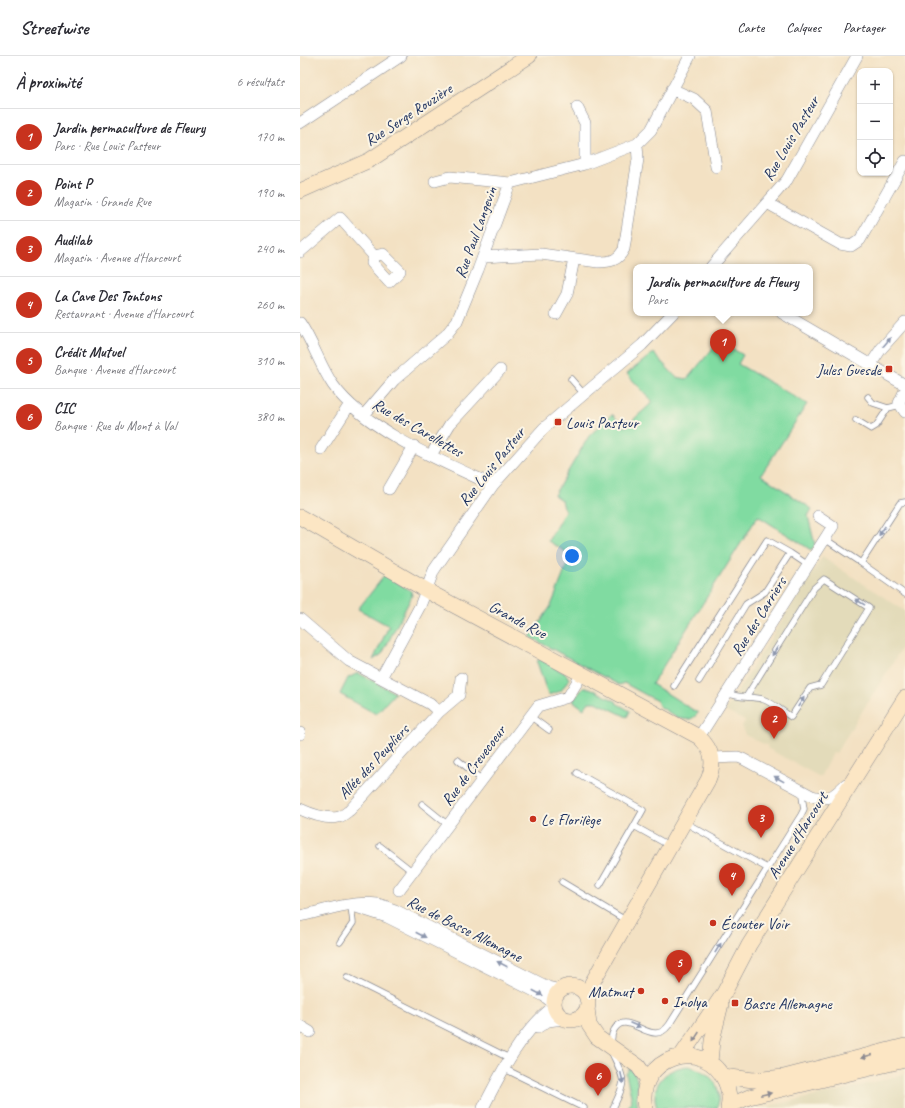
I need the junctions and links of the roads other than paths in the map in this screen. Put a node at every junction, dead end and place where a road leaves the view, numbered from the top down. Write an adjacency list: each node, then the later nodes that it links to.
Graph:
1 (401, 56): 7 (street)
2 (529, 56): 14 (street, Rue Serge Rouzière)
3 (690, 56): 5 (street, Rue Paul Langevin)
4 (857, 56): 15 (street, Rue Louis Pasteur)
5 (672, 89): 8 (street, Rue Paul Langevin); 11 (street)
6 (578, 107): 10 (street)
7 (300, 124)
8 (637, 144): 10 (street, Rue Paul Langevin); 19 (street)
9 (905, 160): 15 (street)
10 (585, 164): 13 (street, Rue Paul Langevin)
11 (716, 167)
12 (435, 181): 13 (street)
13 (510, 183): 18 (street, Rue Paul Langevin)
14 (300, 191)
15 (768, 203): 20 (street, Rue Louis Pasteur)
16 (300, 252): 17 (street)
17 (374, 256)
18 (483, 257): 19 (street); 37 (street, Rue Paul Langevin)
19 (574, 259): 21 (street)
20 (714, 264)
21 (556, 314)
22 (671, 316): 32 (street, Rue Louis Pasteur)
23 (787, 316): 27 (street)
24 (905, 322): 27 (street, one-way to 24)
25 (300, 323): 26 (street, Rue des Carellettes)
26 (304, 338): 34 (street, Rue des Carellettes)
27 (871, 364): 30 (street)
28 (500, 370): 41 (street)
29 (571, 380): 32 (lane)
30 (905, 385)
31 (905, 390): 36 (street)
32 (583, 393): 42 (street, Rue Louis Pasteur)
33 (868, 397): 35 (lane)
34 (350, 404): 37 (street, Rue des Carellettes); 40 (street)
35 (888, 408): 36 (lane); 38 (lane)
36 (902, 409)
37 (364, 415): 39 (street, Rue des Carellettes)
38 (856, 420)
39 (414, 446): 41 (street, Rue des Carellettes); 43 (street)
40 (322, 449)
41 (431, 455): 42 (street, Rue des Carellettes)
42 (492, 485): 51 (street, Rue Louis Pasteur)
43 (389, 490)
44 (905, 502): 49 (lane, one-way to 49)
45 (818, 516): 47 (street, Rue des Carriers)
46 (300, 517): 51 (street, Grande Rue)
47 (825, 539): 49 (lane); 50 (street, Rue des Carriers)
48 (790, 553): 50 (lane); 57 (lane); 58 (lane)
49 (861, 562): 52 (lane)
50 (808, 565): 59 (street, Rue des Carriers)
51 (426, 590): 54 (street, Grande Rue); 55 (street, Rue Louis Pasteur)
52 (905, 594)
53 (300, 619): 55 (street)
54 (582, 674): 63 (street, Rue de Crevecoeur); 65 (street, Grande Rue)
55 (381, 678): 62 (street)
56 (461, 678): 62 (street, Allée des Peupliers)
57 (699, 681)
58 (674, 686)
59 (728, 693): 60 (lane); 65 (street, Rue des Carriers)
60 (746, 697): 60 (lane, one-way to 60)
61 (905, 698): 69 (street, Avenue d'Harcourt)
62 (439, 712): 73 (street, Allée des Peupliers)
63 (530, 716): 64 (lane); 70 (street, Rue de Crevecoeur)
64 (549, 730)
65 (699, 737): 66 (street, Grande Rue)
66 (712, 758): 71 (street, one-way to 66); 74 (street)
67 (458, 760): 70 (lane)
68 (577, 773): 76 (lane)
69 (857, 773): 71 (street); 91 (street, Avenue d'Harcourt)
70 (482, 780): 75 (street, Rue de Crevecoeur)
71 (801, 790): 79 (lane)
72 (422, 804): 75 (lane)
73 (300, 809)
74 (684, 822): 78 (street); 79 (lane)
75 (448, 825): 80 (street, Rue de Crevecoeur)
76 (634, 826): 78 (lane); 82 (lane)
77 (380, 846): 80 (lane)
78 (670, 846): 86 (street)
79 (767, 868): 97 (lane, one-way to 79)
80 (413, 872): 83 (street, Rue de Crevecoeur)
81 (562, 882): 86 (lane)
82 (600, 885)
83 (399, 890)
84 (351, 905): 85 (street, Rue de Basse Allemagne); 87 (lane); 90 (street, Rue de Basse Allemagne, one-way to 84); 93 (street, Rue de Basse Allemagne, one-way to 93)
85 (300, 916)
86 (627, 921): 88 (street)
87 (340, 942)
88 (607, 957): 90 (street); 92 (street)
89 (347, 977): 99 (lane)
90 (568, 987): 92 (street); 93 (street)
91 (724, 993): 98 (street, Avenue d'Harcourt, one-way to 98); 101 (street, Avenue d'Harcourt)
92 (587, 1004): 94 (street); 97 (street)
93 (554, 1005): 94 (street); 95 (street)
94 (565, 1019): 95 (street); 97 (street)
95 (526, 1036): 99 (street)
96 (905, 1046): 105 (street, one-way to 105)
97 (614, 1051): 102 (street); 110 (lane, one-way to 110)
98 (681, 1056): 101 (street); 103 (street)
99 (511, 1059): 104 (street)
100 (905, 1060): 107 (street, one-way to 100)
101 (710, 1062): 105 (street)
102 (638, 1066): 103 (street); 106 (street)
103 (657, 1066): 106 (street)
104 (505, 1069): 108 (street); 109 (lane)
105 (723, 1076): 107 (street)
106 (648, 1080): 111 (street)
107 (728, 1107)
108 (483, 1108)
109 (584, 1108)
110 (613, 1108)
111 (645, 1108)

